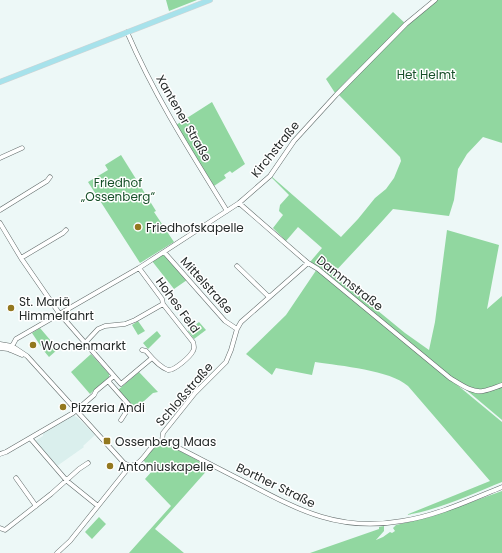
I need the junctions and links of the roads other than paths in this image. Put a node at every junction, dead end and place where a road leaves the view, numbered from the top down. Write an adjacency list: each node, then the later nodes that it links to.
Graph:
1 (210, 0): 3 (main road)
2 (435, 0): 8 (street, Kirchstraße)
3 (127, 32): 4 (main road); 10 (street, Xantener Straße)
4 (0, 82)
5 (22, 148): 6 (street)
6 (0, 158)
7 (50, 177): 9 (street)
8 (239, 203): 10 (street, Kirchstraße); 15 (street, Dammstraße)
9 (0, 210)
10 (228, 211): 13 (street, Kirchstraße)
11 (0, 223): 14 (street)
12 (66, 230): 14 (street)
13 (164, 252): 17 (street, Kirchstraße); 21 (street, Mittelstraße)
14 (21, 258): 20 (street)
15 (308, 263): 18 (street, Schloßstraße); 30 (street, Dammstraße)
16 (237, 266): 18 (street)
17 (138, 268): 19 (street, Hohes Feld); 20 (street, Kirchstraße)
18 (269, 297): 21 (street, Schloßstraße)
19 (163, 304): 22 (street); 27 (street, Hohes Feld)
20 (58, 313): 22 (street); 25 (street, Kirchstraße)
21 (237, 329): 34 (street, Schloßstraße)
22 (84, 343): 28 (street)
23 (0, 344): 25 (street)
24 (0, 348): 25 (street)
25 (11, 348): 31 (street)
26 (142, 350): 27 (street, Hohes Feld)
27 (152, 358): 28 (street)
28 (114, 376): 29 (street)
29 (108, 381): 31 (street); 32 (street)
30 (502, 385)
31 (76, 410): 33 (street); 37 (street)
32 (121, 420)
33 (30, 438): 35 (street); 39 (street)
34 (162, 441): 37 (street, Schloßstraße); 40 (street, Borther Straße)
35 (0, 454)
36 (88, 463): 39 (street)
37 (130, 466): 42 (street, Schloßstraße)
38 (16, 478): 41 (street)
39 (67, 481): 41 (street); 42 (street)
40 (502, 487)
41 (36, 506): 43 (street)
42 (98, 506): 44 (street, Schloßstraße)
43 (0, 528)
44 (57, 553)

